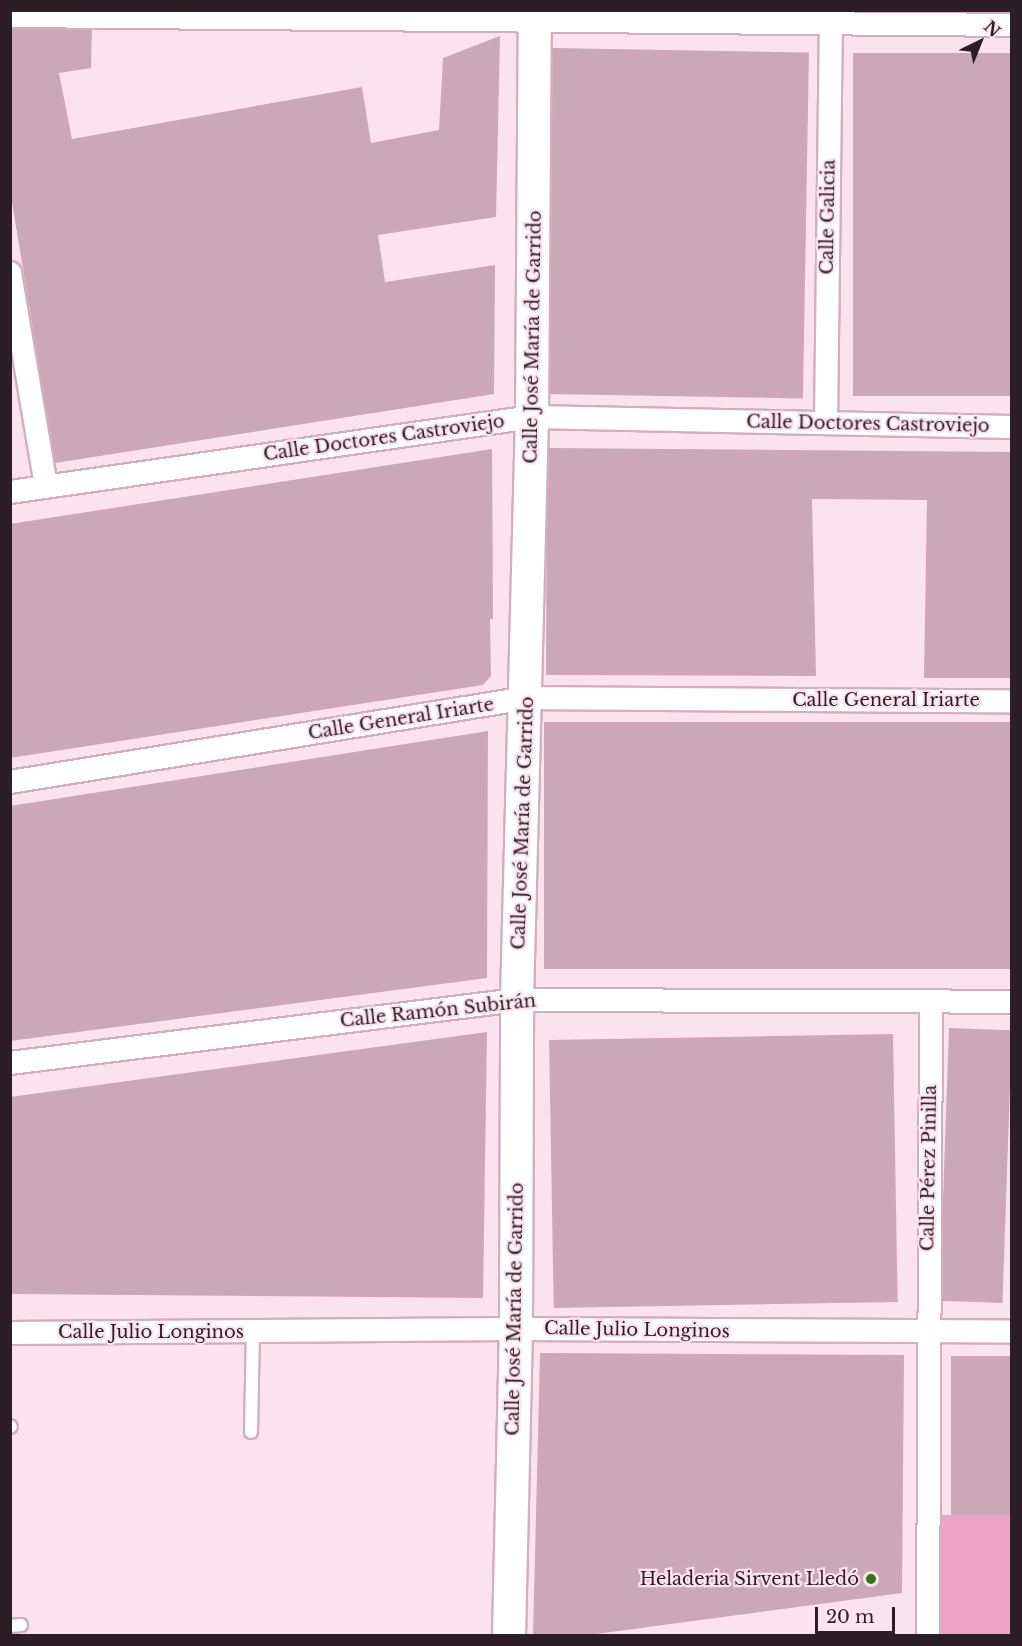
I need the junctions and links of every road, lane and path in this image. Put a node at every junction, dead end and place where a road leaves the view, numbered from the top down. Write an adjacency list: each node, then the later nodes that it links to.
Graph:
1 (10, 16): 2 (street)
2 (535, 17): 3 (street); 6 (street, Calle José María de Garrido)
3 (830, 18): 4 (street); 7 (street, Calle Galicia)
4 (1011, 25)
5 (10, 273): 9 (street)
6 (532, 417): 7 (street, Calle Doctores Castroviejo); 9 (street, Calle Doctores Castroviejo); 11 (street, Calle José María de Garrido)
7 (826, 423): 8 (street, Calle Doctores Castroviejo)
8 (1011, 427)
9 (46, 486): 10 (street, Calle Doctores Castroviejo)
10 (10, 492)
11 (527, 698): 12 (street, Calle General Iriarte); 13 (street, Calle General Iriarte); 14 (street, Calle José María de Garrido)
12 (1011, 701)
13 (10, 782)
14 (517, 1000): 16 (street, Calle Ramón Subirán); 17 (street, Calle Ramón Subirán); 18 (street, Calle José María de Garrido)
15 (1011, 1002): 16 (street, Calle Ramón Subirán)
16 (931, 1003): 22 (street, Calle Pérez Pinilla)
17 (10, 1063)
18 (516, 1329): 19 (street, Calle Julio Longinos); 22 (street, Calle Julio Longinos); 24 (street, Calle José María de Garrido)
19 (253, 1331): 21 (street, Calle Julio Longinos); 23 (lane)
20 (1011, 1332): 22 (street, Calle Julio Longinos)
21 (10, 1333)
22 (927, 1333): 25 (street, Calle Pérez Pinilla)
23 (251, 1431)
24 (509, 1635)
25 (928, 1635)

